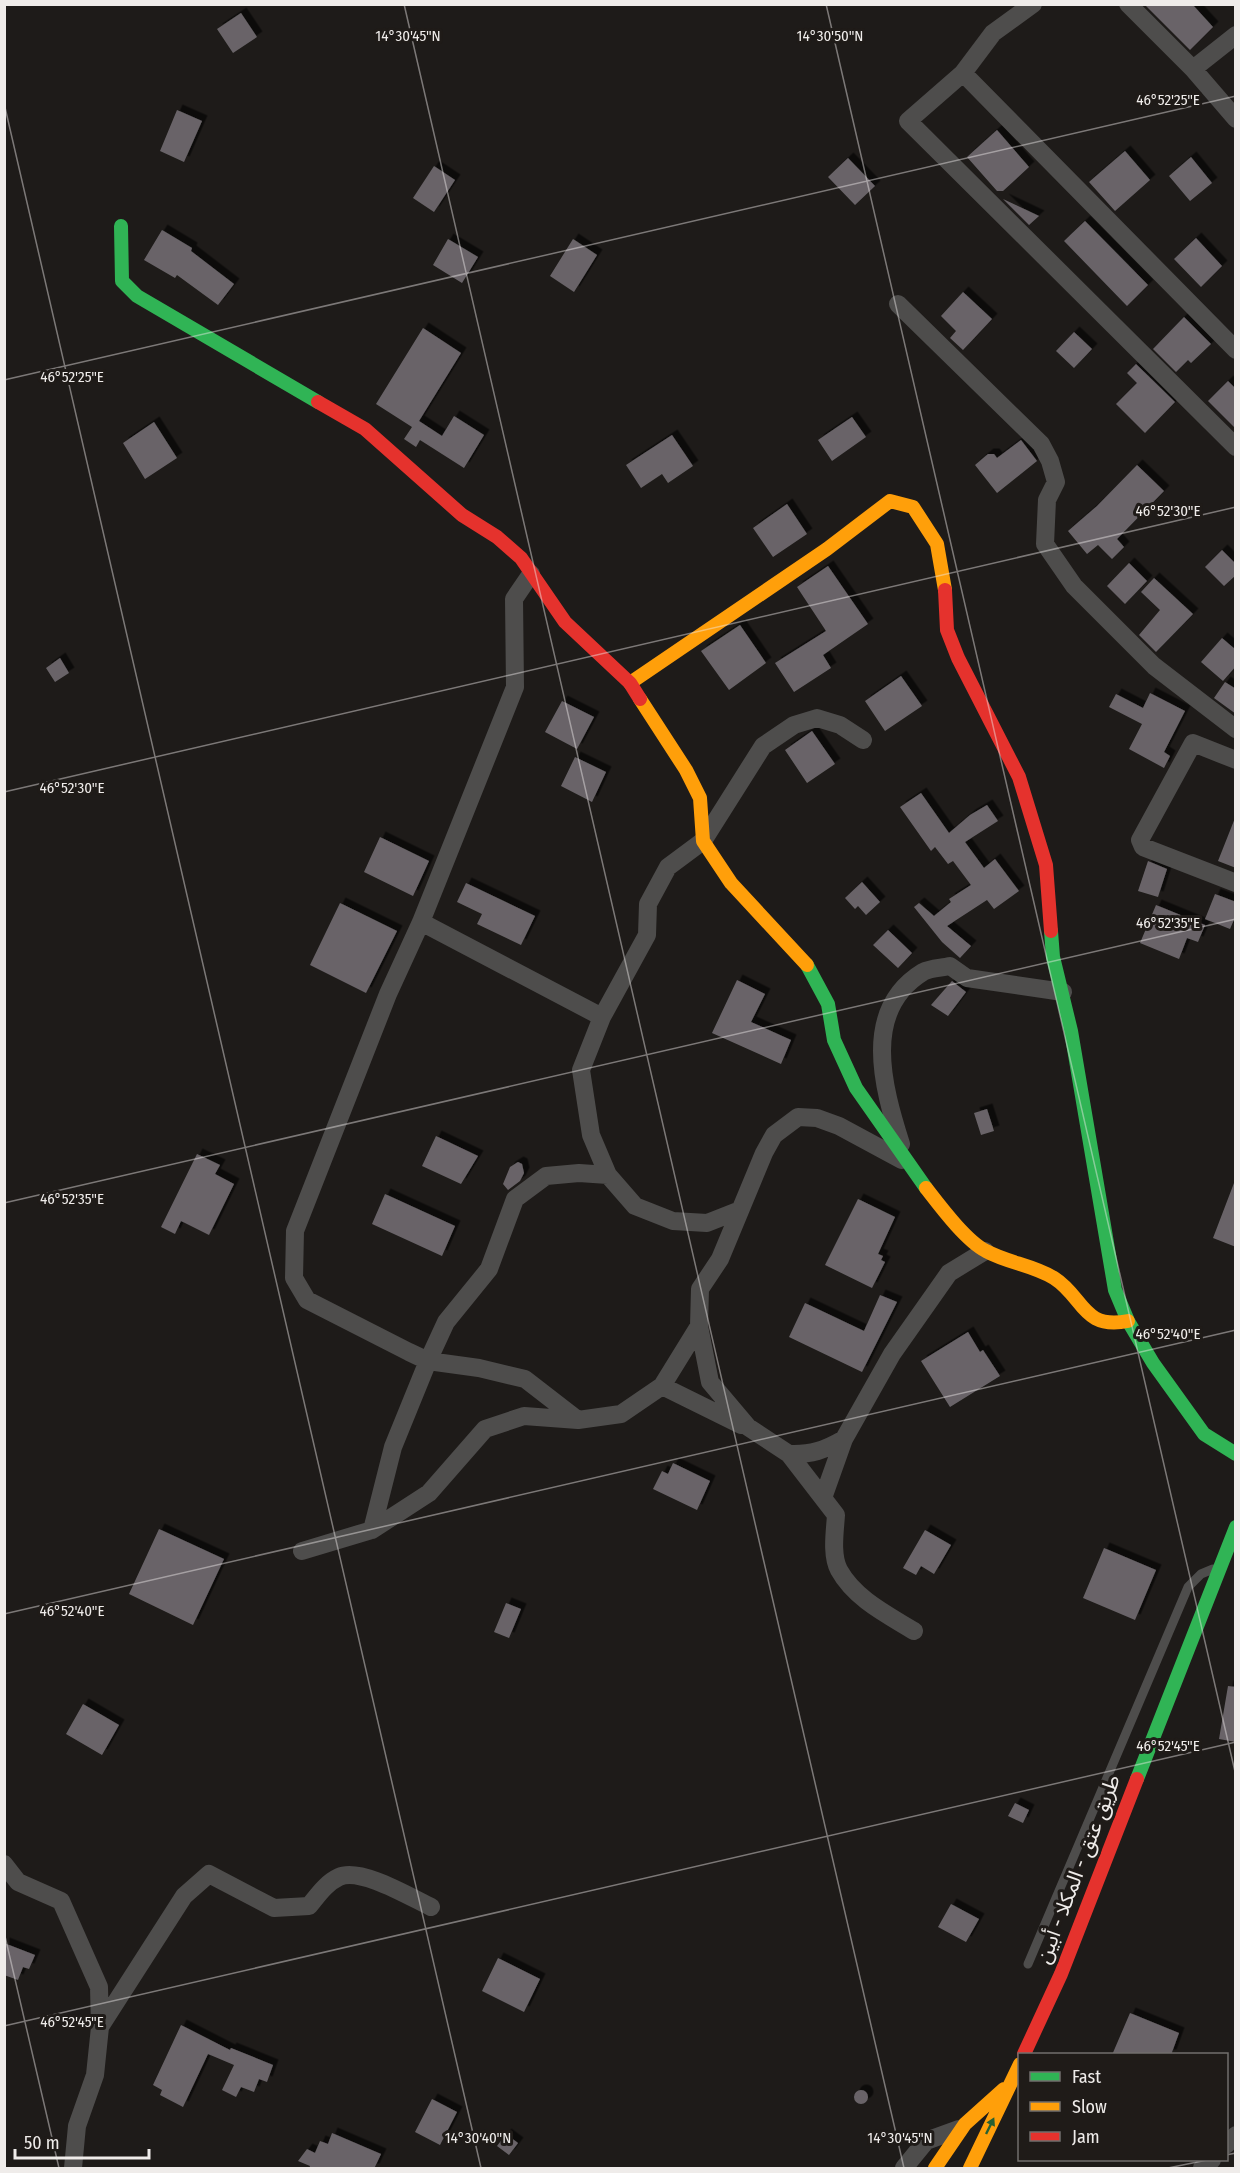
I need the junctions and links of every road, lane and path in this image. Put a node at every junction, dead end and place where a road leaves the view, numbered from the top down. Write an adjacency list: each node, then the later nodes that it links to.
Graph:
1 (1033, 4): 5 (street)
2 (1128, 4): 4 (street)
3 (1236, 36): 4 (street)
4 (1193, 69): 6 (street)
5 (963, 73): 9 (street); 10 (street)
6 (1236, 119)
7 (121, 226): 11 (street)
8 (898, 304): 13 (street)
9 (1236, 350)
10 (1236, 447)
11 (531, 573): 12 (street); 19 (street)
12 (630, 683): 17 (street); 20 (street)
13 (1236, 729): 15 (street)
14 (863, 740): 17 (street)
15 (1211, 749): 16 (street); 18 (street)
16 (1236, 760)
17 (703, 841): 21 (street); 22 (street)
18 (1236, 883)
19 (421, 922): 21 (street); 28 (street)
20 (1063, 992): 22 (street); 26 (street)
21 (602, 1017): 23 (street)
22 (907, 1163): 24 (street); 25 (street)
23 (608, 1174): 24 (street); 28 (street)
24 (740, 1210): 27 (street)
25 (985, 1251): 26 (street); 32 (street)
26 (1128, 1321): 34 (street)
27 (699, 1326): 29 (street); 31 (street)
28 (428, 1360): 30 (street); 37 (street)
29 (662, 1386): 30 (street); 31 (street)
30 (578, 1420): 37 (street)
31 (748, 1428): 33 (street)
32 (844, 1439): 33 (street); 35 (street)
33 (789, 1454): 35 (street)
34 (1236, 1454)
35 (823, 1497): 40 (street)
36 (1235, 1526): 39 (street, طريق عتق - المكلا - أبين)
37 (372, 1530): 38 (street)
38 (302, 1551)
39 (1227, 1566): 43 (lane); 45 (street, طريق عتق - المكلا - أبين)
40 (914, 1631)
41 (4, 1863): 44 (street)
42 (431, 1907): 44 (street)
43 (1028, 1964)
44 (100, 2027): 49 (street)
45 (1025, 2053)
46 (1018, 2068): 47 (street)
47 (1010, 2084): 48 (street); 52 (street, one-way to 47)
48 (960, 2128): 50 (street); 51 (street)
49 (73, 2169)
50 (904, 2169)
51 (935, 2169)
52 (970, 2169)

